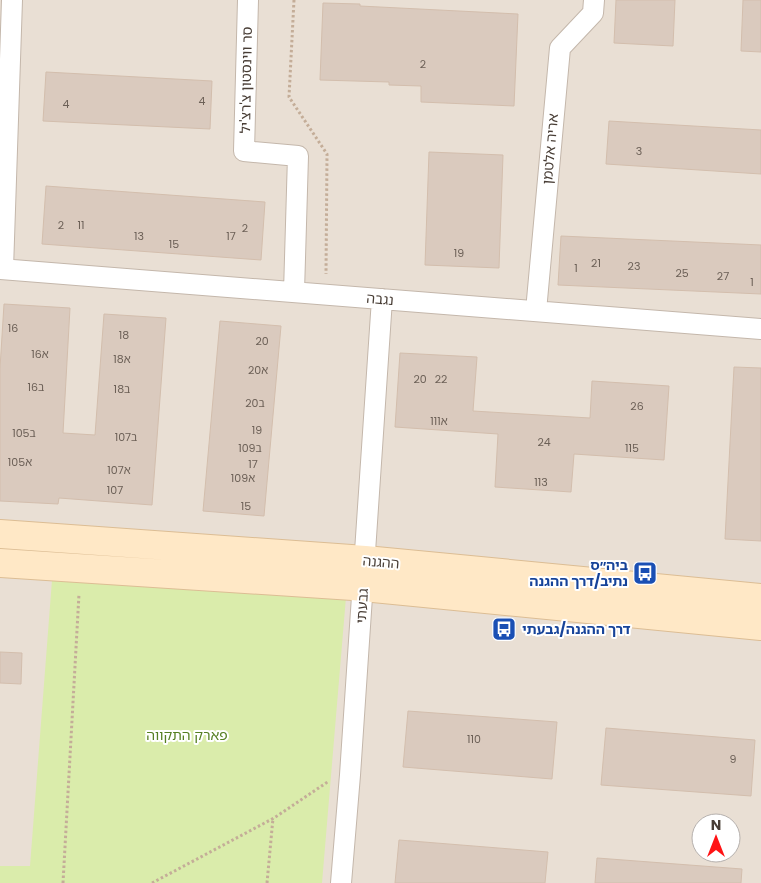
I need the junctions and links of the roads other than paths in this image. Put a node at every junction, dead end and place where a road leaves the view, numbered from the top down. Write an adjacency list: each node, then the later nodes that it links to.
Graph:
1 (12, 0): 4 (street)
2 (248, 0): 5 (street, סר ווינסטון צ'רצ'יל)
3 (594, 0): 7 (street, אריה אלטמן)
4 (2, 269): 5 (street, נגבה)
5 (294, 292): 6 (street, נגבה)
6 (382, 299): 7 (street, נגבה); 10 (street, גבעתי)
7 (536, 311): 8 (street, נגבה)
8 (761, 329)
9 (0, 534): 10 (street, ההגנה)
10 (365, 560): 12 (street, גבעתי); 13 (street, ההגנה)
11 (0, 563): 12 (street, ההגנה)
12 (363, 587): 14 (street, ההגנה); 15 (street, גבעתי)
13 (761, 598)
14 (761, 626)
15 (341, 883)

